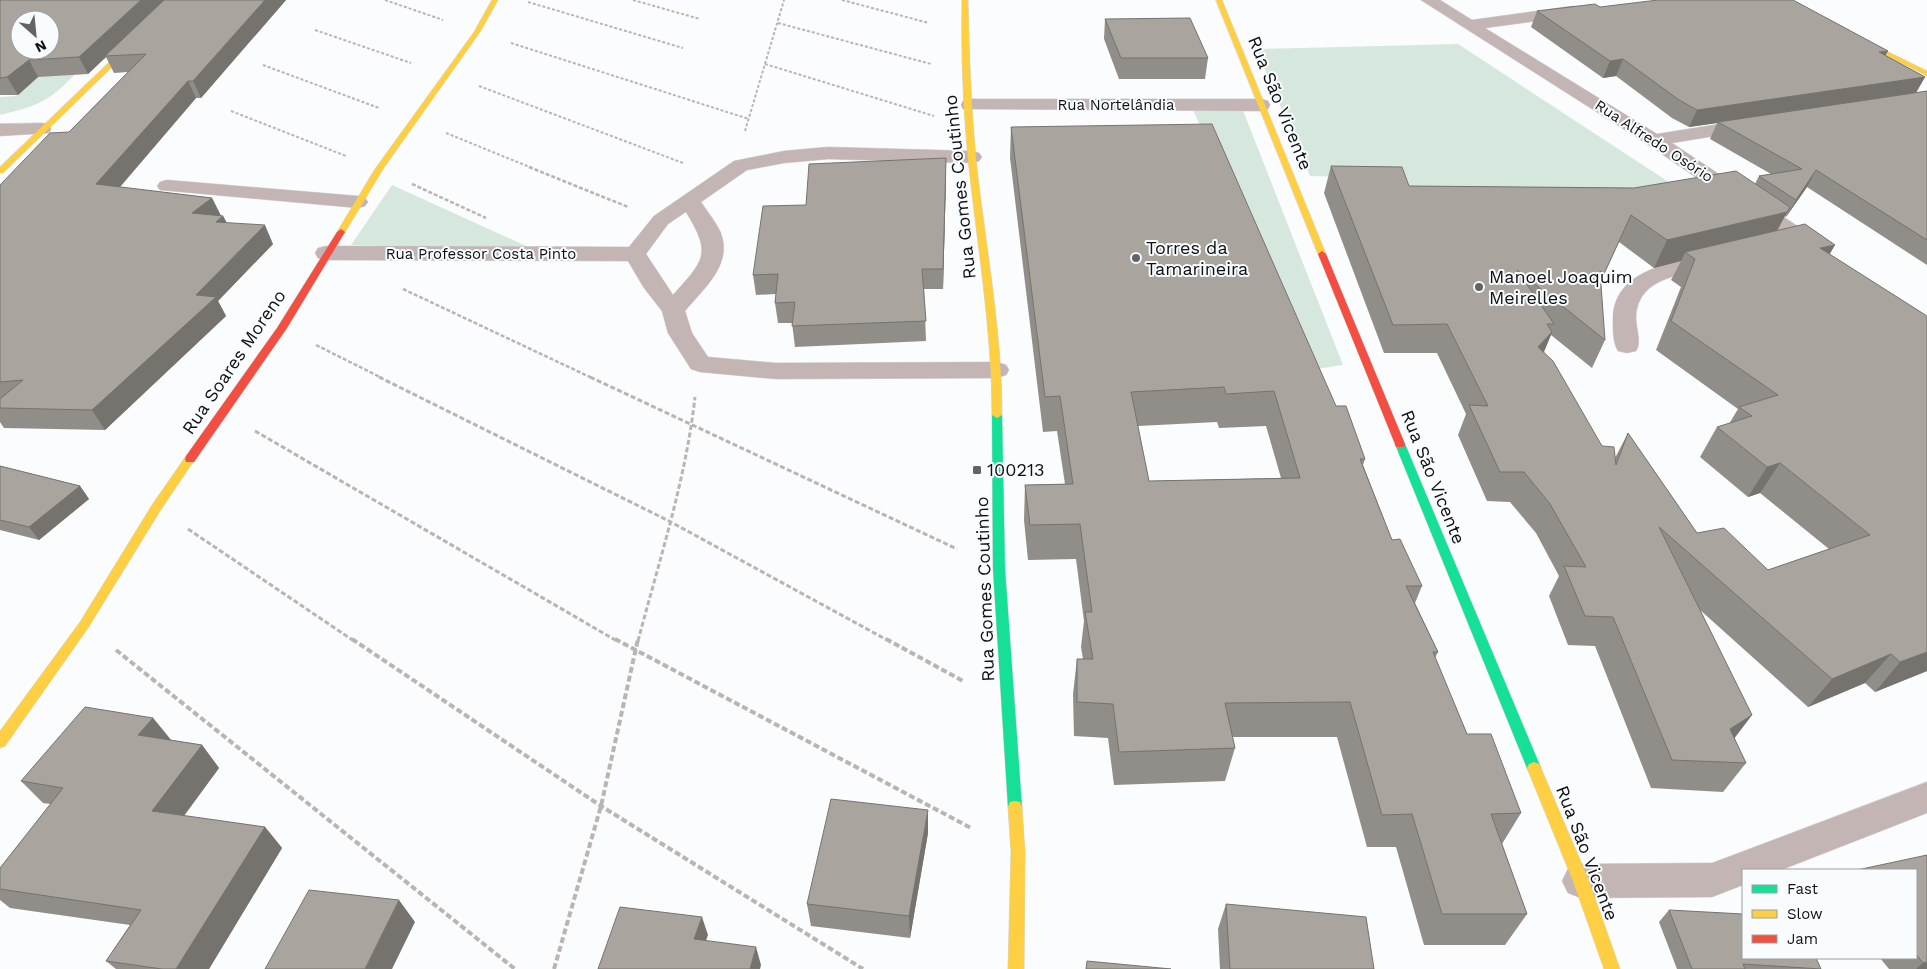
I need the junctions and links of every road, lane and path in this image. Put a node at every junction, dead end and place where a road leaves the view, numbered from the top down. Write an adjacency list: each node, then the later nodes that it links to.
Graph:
1 (178, 0): 32 (street)
2 (385, 0): 17 (path)
3 (495, 0): 17 (street, Rua Soares Moreno)
4 (522, 0): 19 (path)
5 (633, 0): 12 (path)
6 (784, 0): 13 (path)
7 (842, 0): 18 (path)
8 (965, 0): 18 (street, Rua Gomes Coutinho)
9 (1220, 0): 26 (street, Rua São Vicente)
10 (1429, 0): 14 (street, Rua Alfredo Osório)
11 (1592, 9): 14 (street)
12 (700, 19)
13 (778, 23): 20 (path); 23 (path)
14 (1469, 25): 33 (street, Rua Alfredo Osório)
15 (315, 30): 22 (path)
16 (1841, 31): 24 (street)
17 (477, 32): 22 (street, Rua Soares Moreno); 27 (path)
18 (963, 32): 23 (street, Rua Gomes Coutinho)
19 (683, 48)
20 (765, 64): 27 (path); 30 (path)
21 (264, 66): 28 (path)
22 (447, 74): 28 (street, Rua Soares Moreno); 37 (path)
23 (966, 74): 25 (street, Rua Gomes Coutinho)
24 (1927, 74)
25 (970, 105): 26 (street, Rua Nortelândia); 30 (street, Rua Gomes Coutinho)
26 (1262, 105): 66 (street, Rua São Vicente)
27 (749, 119): 35 (path)
28 (415, 120): 40 (street, Rua Soares Moreno); 41 (path)
29 (1771, 122): 33 (street)
30 (972, 128): 34 (street, Rua Gomes Coutinho)
31 (0, 130): 32 (street)
32 (42, 130): 36 (street)
33 (1654, 140): 42 (street, Rua Alfredo Osório)
34 (972, 157): 35 (street); 53 (street, Rua Gomes Coutinho)
35 (741, 166): 37 (street)
36 (0, 171)
37 (721, 178): 39 (street)
38 (167, 186): 40 (street)
39 (690, 200): 41 (street); 49 (street)
40 (358, 202): 44 (street, Rua Soares Moreno)
41 (661, 220): 45 (street)
42 (1803, 241): 43 (street); 47 (street, Rua Alfredo Osório)
43 (1775, 247)
44 (326, 253): 45 (street, Rua Professor Costa Pinto); 50 (street, Rua Soares Moreno)
45 (635, 254): 49 (street)
46 (1737, 256): 51 (street)
47 (1836, 261)
48 (397, 286): 55 (path)
49 (673, 310): 52 (street)
50 (282, 328): 54 (street, Rua Soares Moreno); 57 (path)
51 (1627, 346)
52 (700, 364): 53 (street); 55 (path)
53 (998, 370): 58 (street, Rua Gomes Coutinho)
54 (222, 412): 56 (street, Rua Soares Moreno); 60 (path)
55 (692, 423): 57 (path); 58 (path)
56 (156, 508): 59 (street, Rua Soares Moreno); 64 (path)
57 (669, 521): 60 (path); 61 (path)
58 (999, 569): 61 (street, Rua Gomes Coutinho)
59 (84, 625): 62 (street, Rua Soares Moreno); 67 (path)
60 (635, 651): 64 (path); 65 (path)
61 (1007, 705): 65 (street, Rua Gomes Coutinho)
62 (0, 742)
63 (1927, 797): 66 (street)
64 (601, 806): 68 (path); 69 (path)
65 (1018, 852): 70 (street, Rua Gomes Coutinho)
66 (1581, 881): 71 (street, Rua São Vicente)
67 (515, 969)
68 (554, 969)
69 (863, 969)
70 (1016, 969)
71 (1612, 969)

